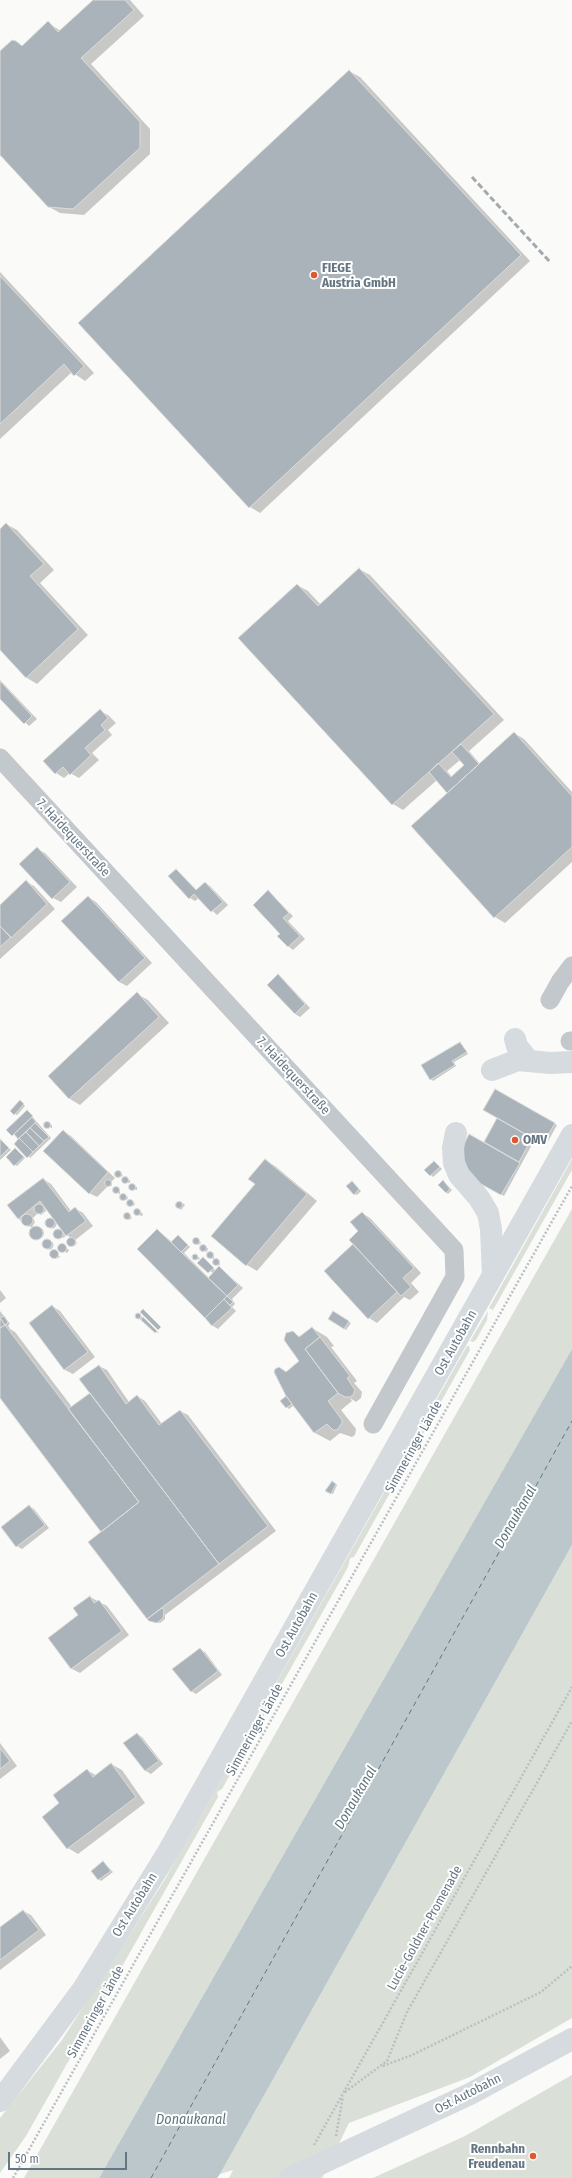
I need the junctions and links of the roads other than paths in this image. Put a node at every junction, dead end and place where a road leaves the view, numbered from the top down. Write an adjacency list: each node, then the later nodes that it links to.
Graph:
1 (0, 758): 11 (street, 7. Haidequerstraße)
2 (572, 966): 3 (street)
3 (550, 1000)
4 (515, 1039): 5 (highway)
5 (528, 1060): 6 (highway); 7 (highway)
6 (572, 1062)
7 (492, 1070)
8 (456, 1133): 10 (highway)
9 (572, 1135): 10 (highway, Ost Autobahn)
10 (493, 1276): 13 (highway, Ost Autobahn)
11 (374, 1424)
12 (572, 2039): 14 (highway, Ost Autobahn)
13 (0, 2100)
14 (290, 2178)

